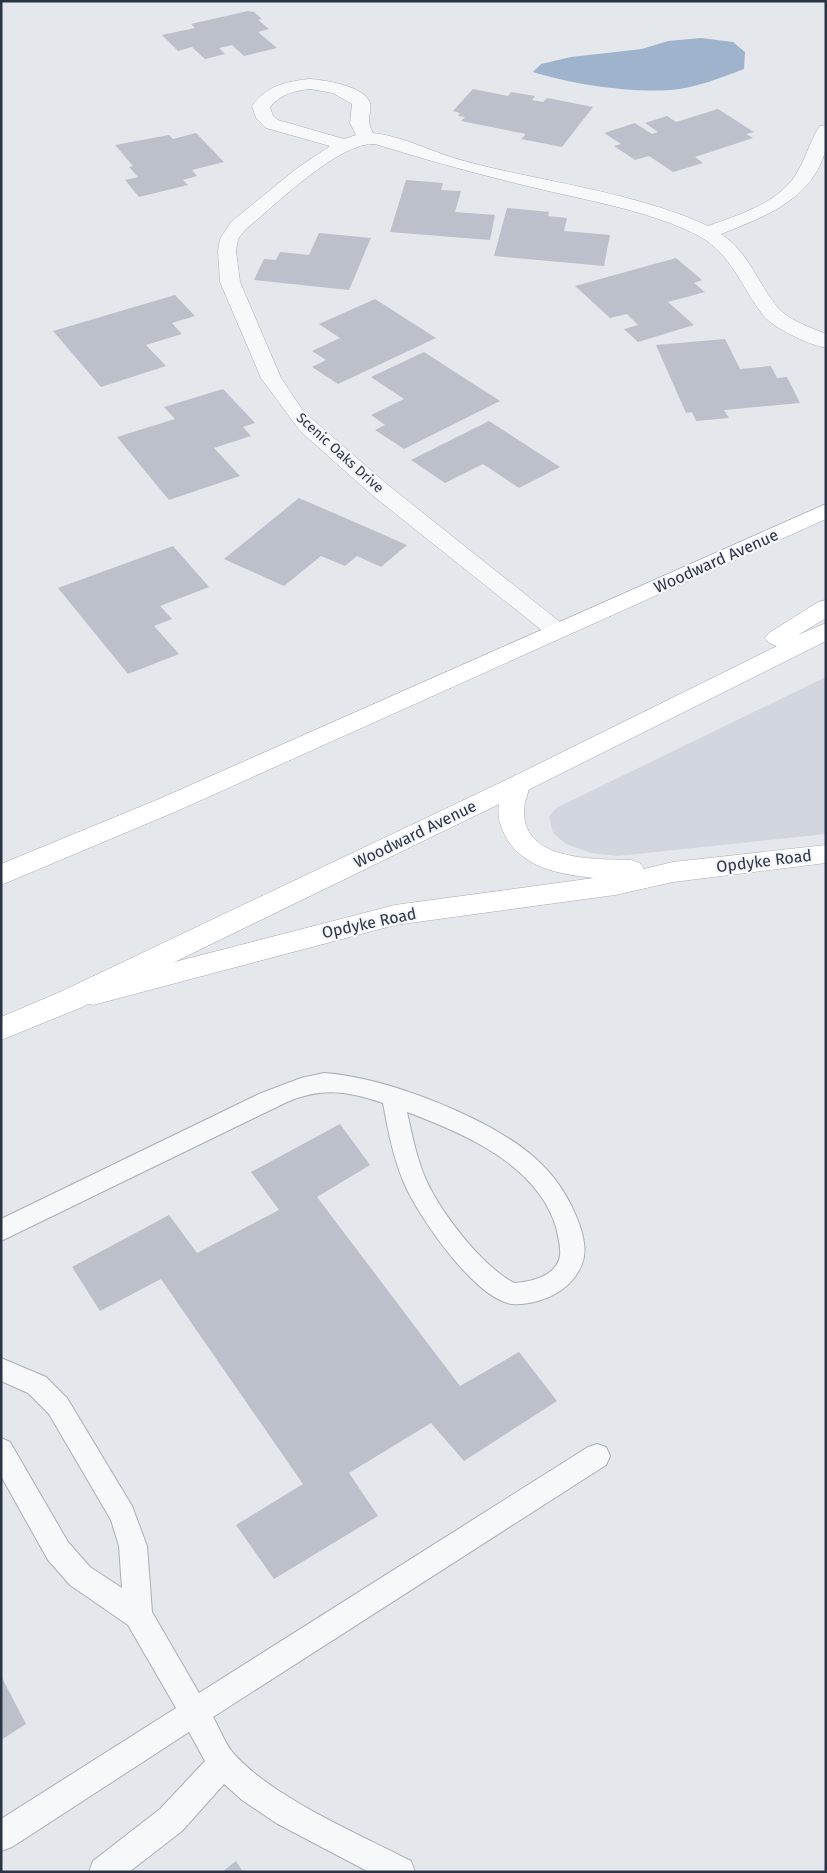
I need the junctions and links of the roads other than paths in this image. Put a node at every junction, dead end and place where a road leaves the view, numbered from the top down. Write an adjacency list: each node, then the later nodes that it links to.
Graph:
1 (826, 130): 3 (street)
2 (355, 141): 2 (street); 3 (street); 8 (street, Scenic Oaks Drive)
3 (707, 232): 4 (street)
4 (826, 342)
5 (826, 510): 8 (main road, Woodward Avenue)
6 (826, 607): 9 (main road)
7 (826, 631): 9 (main road, Woodward Avenue)
8 (558, 632): 13 (main road, Woodward Avenue)
9 (635, 726): 10 (main road, Woodward Avenue)
10 (517, 785): 12 (main road, Opdyke Road); 14 (main road, Woodward Avenue)
11 (826, 854): 12 (main road, Opdyke Road)
12 (673, 872): 14 (main road, Opdyke Road)
13 (1, 875)
14 (70, 1000): 15 (main road, Woodward Avenue)
15 (1, 1029)
16 (393, 1097): 16 (lane); 17 (lane)
17 (1, 1231)
18 (1, 1369): 21 (lane)
19 (1, 1450): 21 (lane)
20 (597, 1456): 22 (lane)
21 (138, 1616): 22 (lane)
22 (194, 1713): 23 (lane); 24 (lane)
23 (223, 1762): 25 (lane); 26 (lane)
24 (1, 1836)
25 (104, 1872)
26 (400, 1872)

